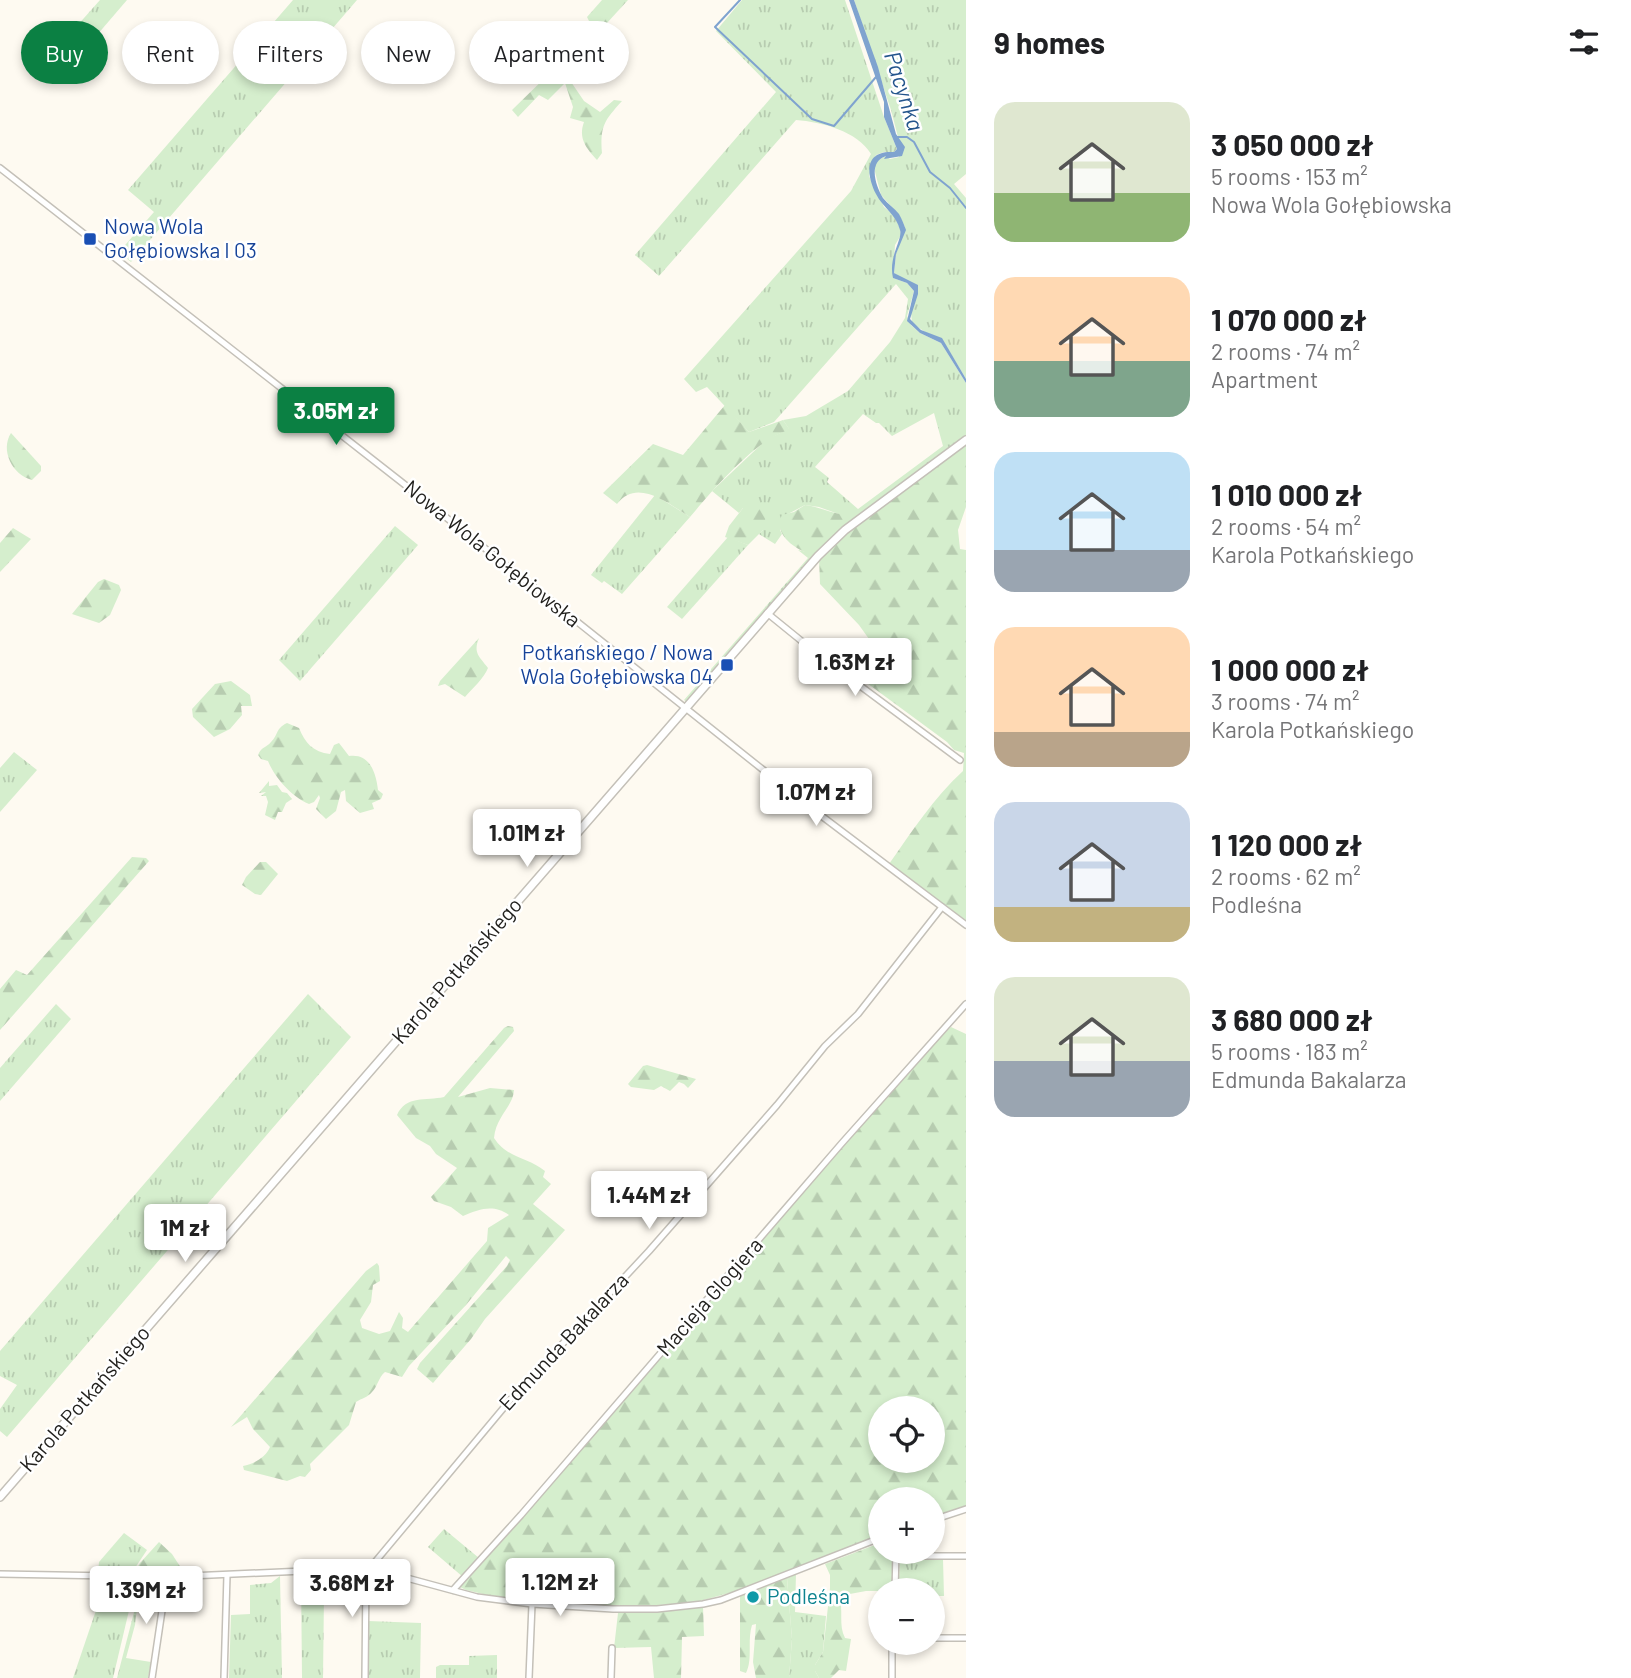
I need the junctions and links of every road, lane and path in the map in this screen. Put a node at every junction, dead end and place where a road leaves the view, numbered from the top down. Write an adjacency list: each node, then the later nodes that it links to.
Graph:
1 (0, 168): 4 (street, Nowa Wola Gołębiowska)
2 (966, 440): 3 (street, Karola Potkańskiego)
3 (767, 613): 4 (street, Karola Potkańskiego); 5 (street)
4 (685, 707): 6 (street, Nowa Wola Gołębiowska); 9 (street, Karola Potkańskiego)
5 (960, 760)
6 (943, 907): 7 (street, Nowa Wola Gołębiowska); 15 (street, Edmunda Bakalarza)
7 (966, 925)
8 (966, 1004): 19 (street, Macieja Glogiera)
9 (0, 1497)
10 (966, 1509): 11 (street)
11 (945, 1516)
12 (868, 1543): 20 (street)
13 (945, 1555): 14 (street)
14 (966, 1556)
15 (370, 1568): 17 (street); 19 (street); 27 (street)
16 (0, 1574): 18 (street)
17 (227, 1575): 18 (street); 26 (street)
18 (167, 1577): 25 (street)
19 (453, 1590): 20 (street)
20 (532, 1604): 28 (street)
21 (945, 1638): 22 (street)
22 (966, 1638)
23 (612, 1648): 29 (street)
24 (892, 1655): 30 (street)
25 (152, 1678)
26 (224, 1678)
27 (365, 1678)
28 (529, 1678)
29 (611, 1678)
30 (892, 1678)

